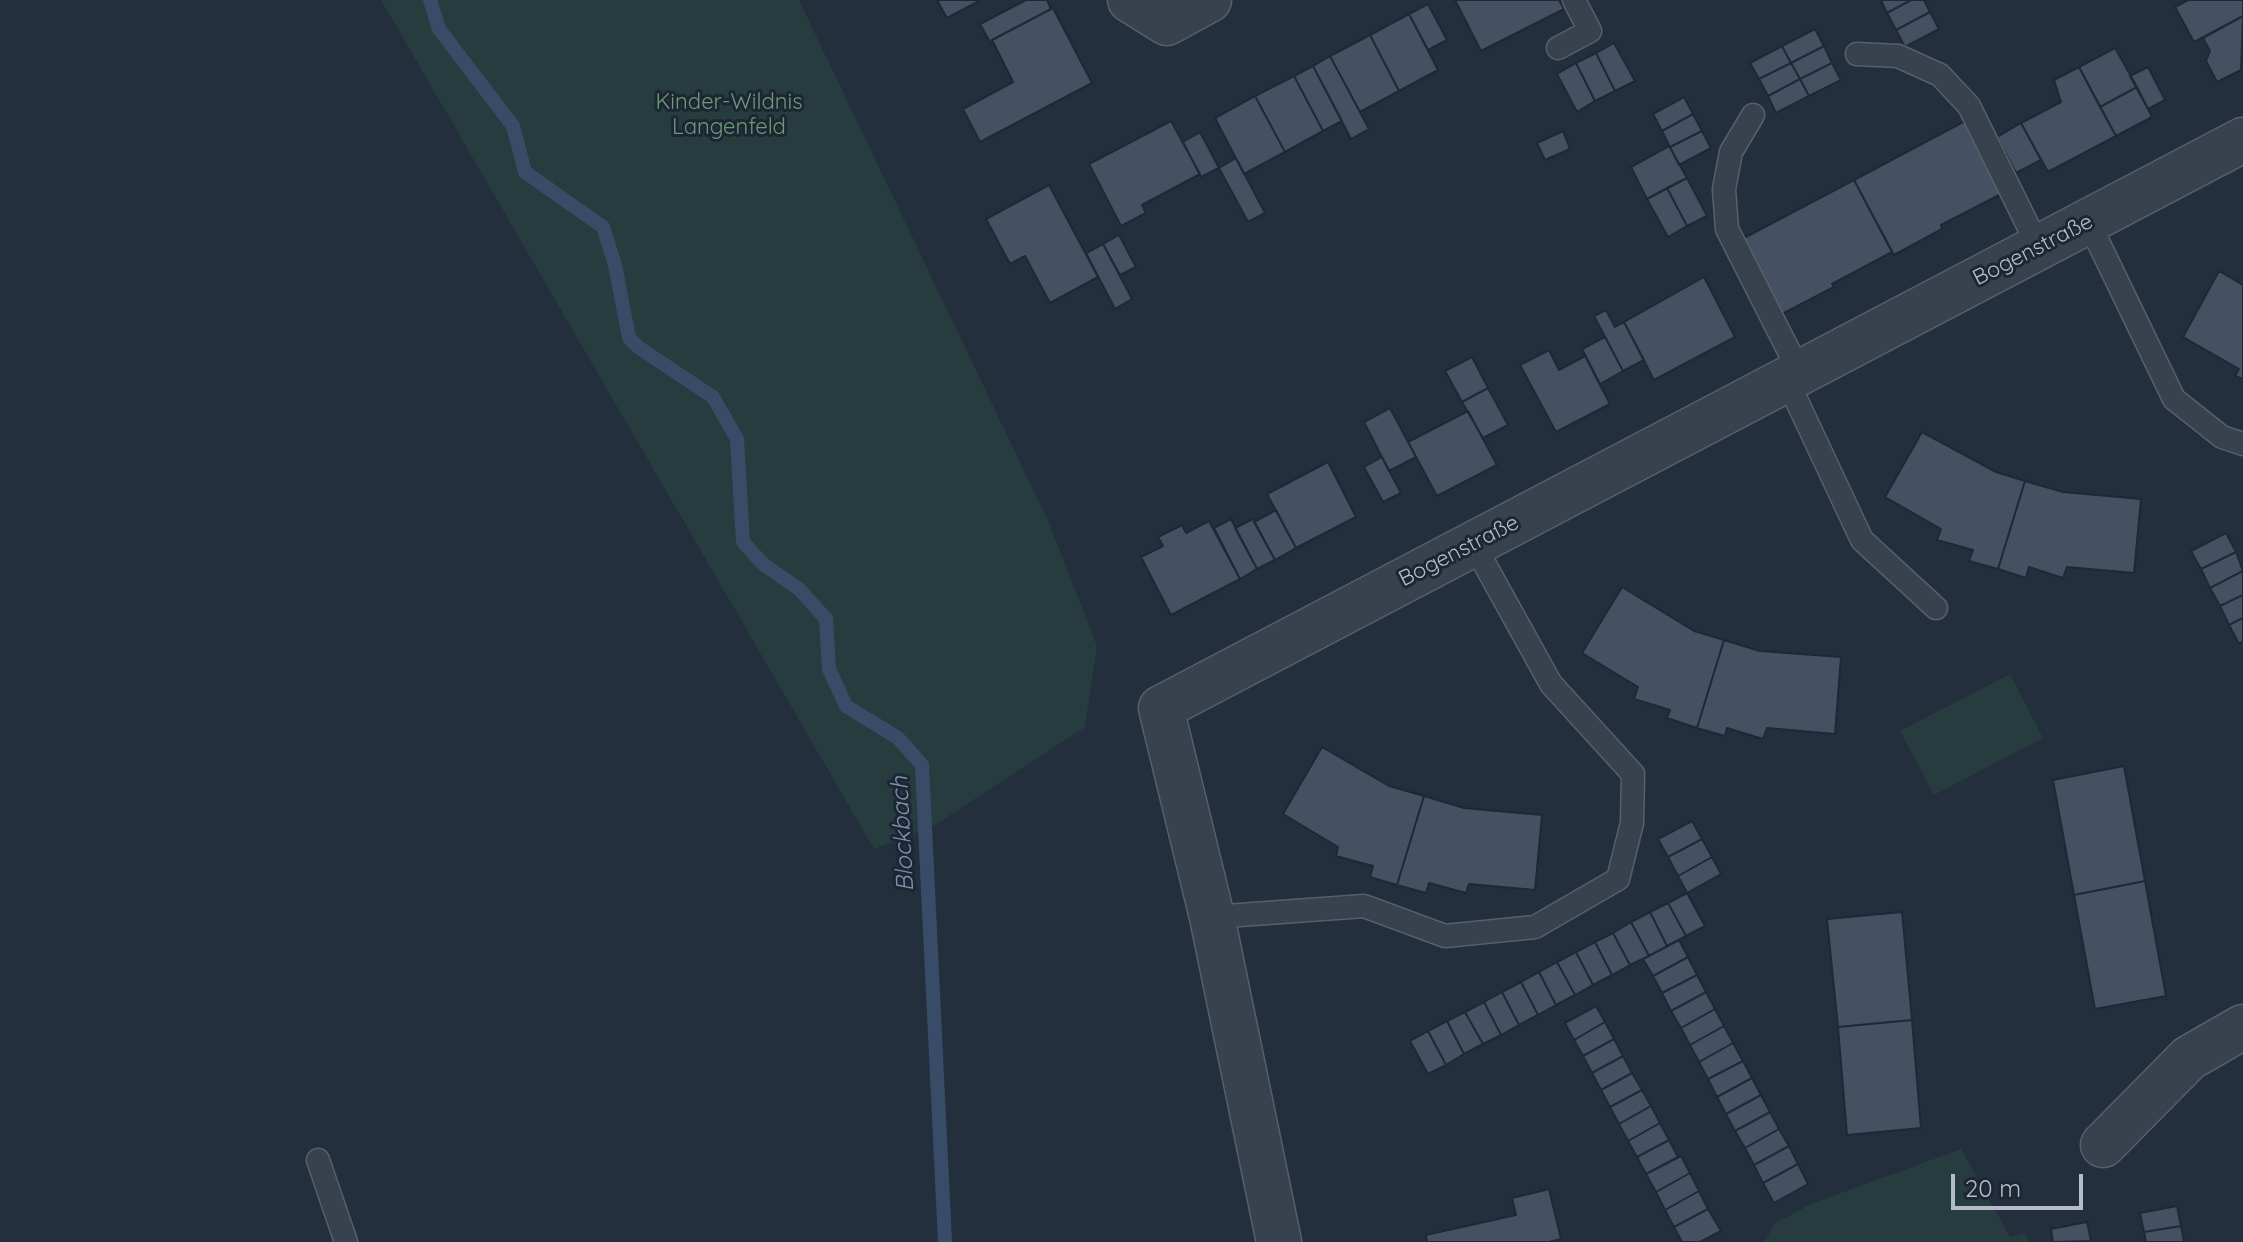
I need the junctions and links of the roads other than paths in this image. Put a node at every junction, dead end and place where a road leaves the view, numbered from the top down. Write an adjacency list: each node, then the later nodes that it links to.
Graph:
1 (1130, 0): 2 (street)
2 (1209, 0)
3 (1574, 0): 4 (lane)
4 (1558, 48)
5 (1857, 54): 9 (lane)
6 (1753, 115): 10 (lane)
7 (2243, 140): 8 (street, Bogenstraße)
8 (2088, 221): 9 (street, Bogenstraße); 11 (lane)
9 (2038, 246): 10 (street, Bogenstraße)
10 (1793, 376): 12 (street, Bogenstraße); 13 (lane)
11 (2243, 444)
12 (1473, 543): 14 (street, Bogenstraße); 14 (lane)
13 (1936, 608)
14 (1212, 917): 19 (street, Bogenstraße)
15 (2243, 1027): 16 (street)
16 (2103, 1145)
17 (318, 1160): 18 (lane)
18 (346, 1242)
19 (1279, 1242)

